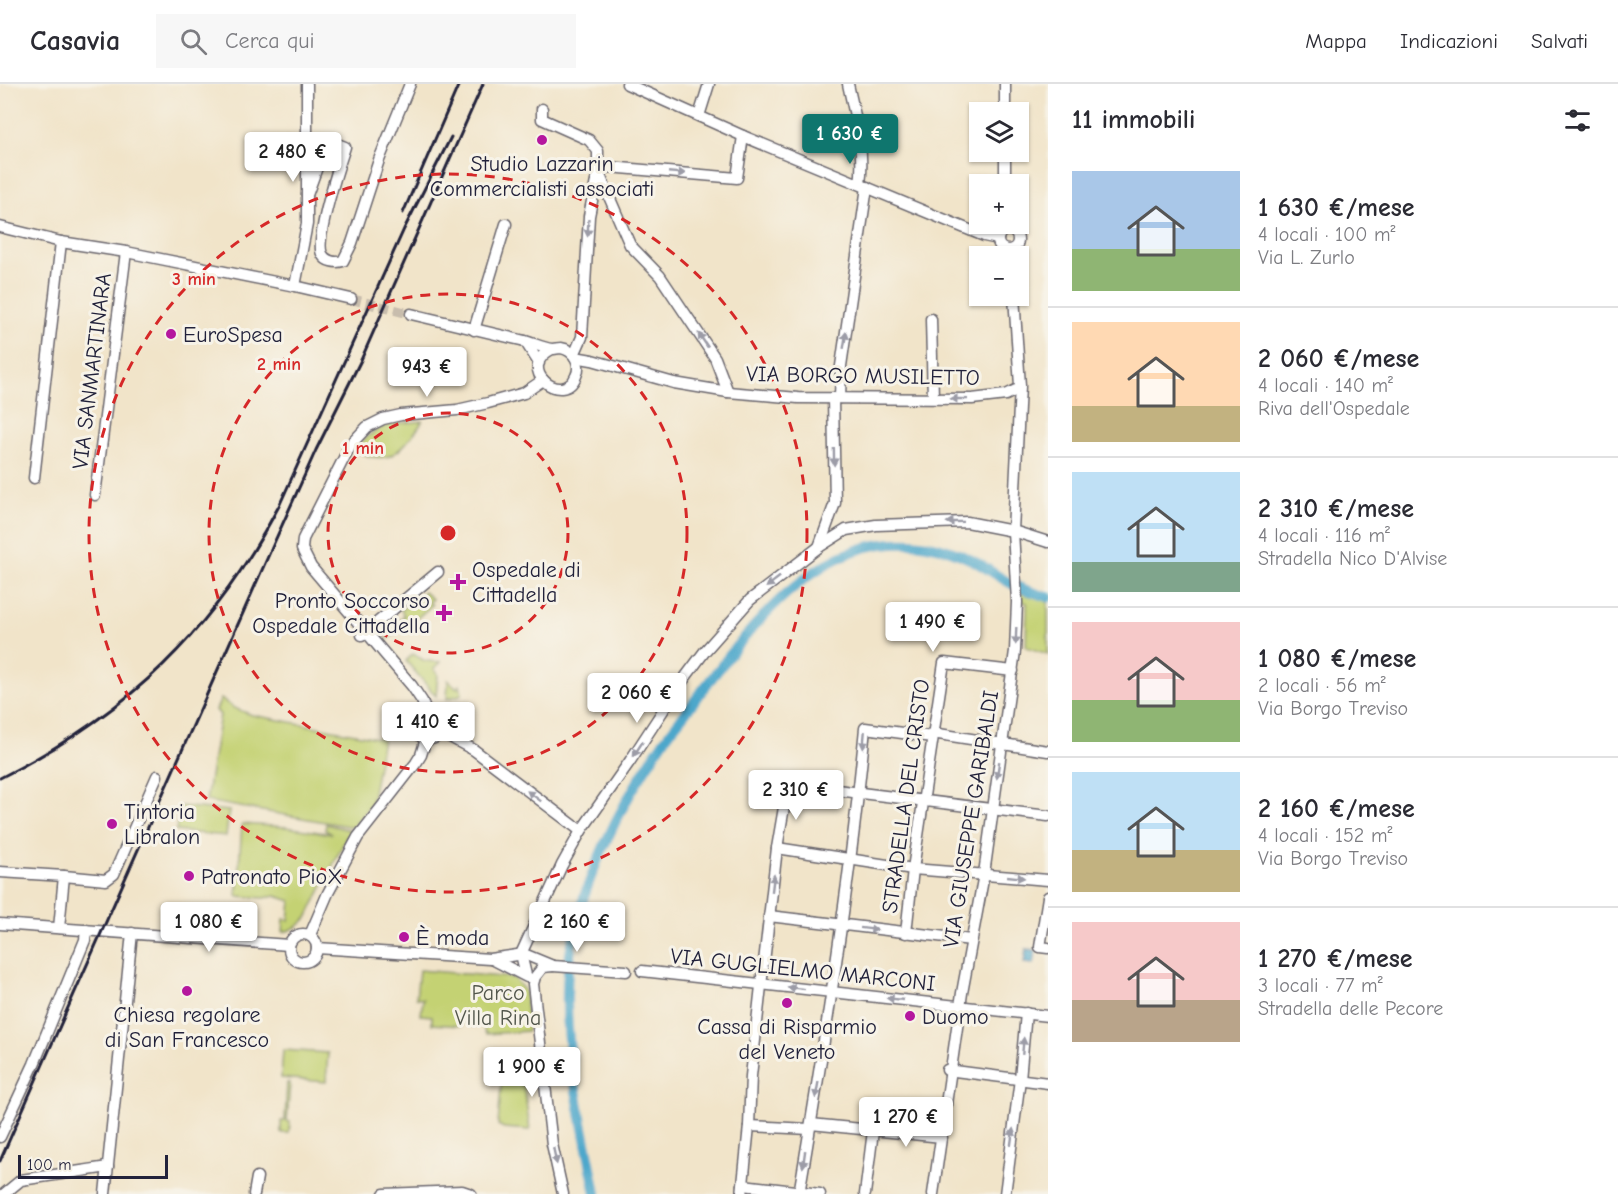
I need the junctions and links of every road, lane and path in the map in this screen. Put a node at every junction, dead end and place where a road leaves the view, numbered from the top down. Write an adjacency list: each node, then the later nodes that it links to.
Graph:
1 (307, 84): 13 (street)
2 (410, 84): 13 (street)
3 (627, 84): 9 (street)
4 (709, 84): 9 (street)
5 (848, 84): 12 (street)
6 (1005, 84): 7 (street)
7 (1005, 102)
8 (542, 109): 11 (street)
9 (699, 116): 10 (street)
10 (743, 136): 11 (street, one-way to 10); 12 (street)
11 (598, 171): 27 (street, one-way to 27); 34 (street, one-way to 11)
12 (863, 182): 16 (street); 35 (street, one-way to 12)
13 (307, 195): 19 (street)
14 (506, 224): 24 (street)
15 (0, 227): 17 (street, VIA SANMARTINARA)
16 (969, 229)
17 (61, 242): 18 (street, VIA SANMARTINARA); 38 (street, VIA SANMARTINARA)
18 (126, 252): 19 (street, VIA SANMARTINARA); 39 (street, VIA SANMARTINARA)
19 (296, 286): 20 (street, VIA SANMARTINARA)
20 (351, 299)
21 (1015, 306): 31 (street)
22 (411, 314): 24 (street)
23 (931, 319): 36 (street)
24 (474, 330): 25 (street)
25 (525, 341): 26 (street); 28 (street)
26 (552, 349): 27 (street); 28 (street)
27 (575, 356): 29 (street, VIA BORGO MUSILETTO); 30 (street)
28 (539, 363): 32 (street)
29 (602, 364): 30 (street); 34 (street, VIA BORGO MUSILETTO)
30 (577, 375): 32 (street)
31 (1019, 378): 33 (street); 37 (street)
32 (543, 380): 44 (street)
33 (1017, 390): 36 (street, VIA BORGO MUSILETTO, one-way to 36); 37 (street)
34 (728, 392): 35 (street, VIA BORGO MUSILETTO)
35 (836, 398): 36 (street, VIA BORGO MUSILETTO); 42 (street, one-way to 42)
36 (933, 398)
37 (1019, 411): 40 (street, VIA GIUSEPPE GARIBALDI)
38 (34, 478)
39 (95, 495)
40 (1012, 531): 41 (street); 42 (street, one-way to 42); 45 (street, VIA GIUSEPPE GARIBALDI, one-way to 45)
41 (1048, 542)
42 (819, 547): 57 (street, one-way to 57)
43 (438, 572): 44 (street)
44 (364, 634): 46 (street)
45 (1013, 671): 48 (street, STRADELLA DEL CRISTO); 50 (street, VIA GIUSEPPE GARIBALDI)
46 (426, 711): 47 (street); 49 (street)
47 (441, 732): 49 (street); 57 (street, one-way to 47)
48 (932, 735): 50 (street); 53 (street, one-way to 53); 54 (street, STRADELLA DEL CRISTO)
49 (426, 739): 73 (street)
50 (1002, 744): 51 (street); 55 (street, VIA GIUSEPPE GARIBALDI, one-way to 55)
51 (1048, 751)
52 (157, 776): 63 (street)
53 (859, 794): 54 (street); 58 (street); 59 (street)
54 (923, 801): 55 (street); 60 (street, STRADELLA DEL CRISTO)
55 (993, 809): 56 (street); 62 (street, VIA GIUSEPPE GARIBALDI)
56 (1048, 816)
57 (580, 831): 78 (street)
58 (777, 848): 59 (street); 66 (street, one-way to 58)
59 (849, 860): 60 (street); 68 (street)
60 (914, 869): 62 (street); 72 (street, STRADELLA DEL CRISTO)
61 (0, 872): 63 (street)
62 (984, 874): 64 (street, one-way to 64); 74 (street, VIA GIUSEPPE GARIBALDI)
63 (64, 876): 69 (street)
64 (1048, 880)
65 (1048, 897): 76 (street)
66 (769, 916): 68 (street); 84 (street)
67 (0, 924): 69 (street)
68 (841, 926): 72 (street, one-way to 72); 85 (street)
69 (58, 928): 70 (street)
70 (86, 930): 71 (street); 95 (street)
71 (132, 933): 75 (street); 97 (street)
72 (906, 933): 74 (street)
73 (310, 935): 75 (street); 77 (street)
74 (971, 940): 86 (street, VIA GIUSEPPE GARIBALDI)
75 (289, 945): 77 (street)
76 (1044, 947)
77 (317, 948): 79 (street)
78 (520, 954): 79 (street); 80 (street); 83 (street)
79 (492, 959): 83 (street)
80 (555, 966): 81 (street); 83 (street)
81 (626, 971)
82 (642, 971): 84 (street, VIA GUGLIELMO MARCONI)
83 (530, 979): 106 (street, one-way to 106)
84 (762, 984): 85 (street, VIA GUGLIELMO MARCONI, one-way to 84); 92 (street)
85 (832, 992): 86 (street, VIA GUGLIELMO MARCONI, one-way to 85); 93 (street, one-way to 93)
86 (961, 1006): 87 (street, VIA GUGLIELMO MARCONI); 89 (street, VIA GIUSEPPE GARIBALDI)
87 (1026, 1013): 88 (street, VIA GUGLIELMO MARCONI); 90 (street, one-way to 87)
88 (1048, 1016)
89 (949, 1070): 90 (street); 96 (street, VIA GIUSEPPE GARIBALDI)
90 (1020, 1079): 91 (street); 110 (street, one-way to 90)
91 (1048, 1083)
92 (749, 1126): 93 (street); 99 (street)
93 (810, 1126): 94 (street); 100 (street, one-way to 100)
94 (873, 1131): 96 (street); 108 (street)
95 (0, 1137)
96 (942, 1137): 109 (street, VIA GIUSEPPE GARIBALDI)
97 (108, 1167): 101 (street); 102 (street)
98 (257, 1176): 103 (street)
99 (742, 1189): 100 (street)
100 (799, 1193): 107 (street)
101 (4, 1194)
102 (105, 1194)
103 (254, 1194)
104 (384, 1194): 105 (street)
105 (471, 1194)
106 (563, 1194)
107 (820, 1194)
108 (865, 1194)
109 (933, 1194)
110 (1005, 1194)

